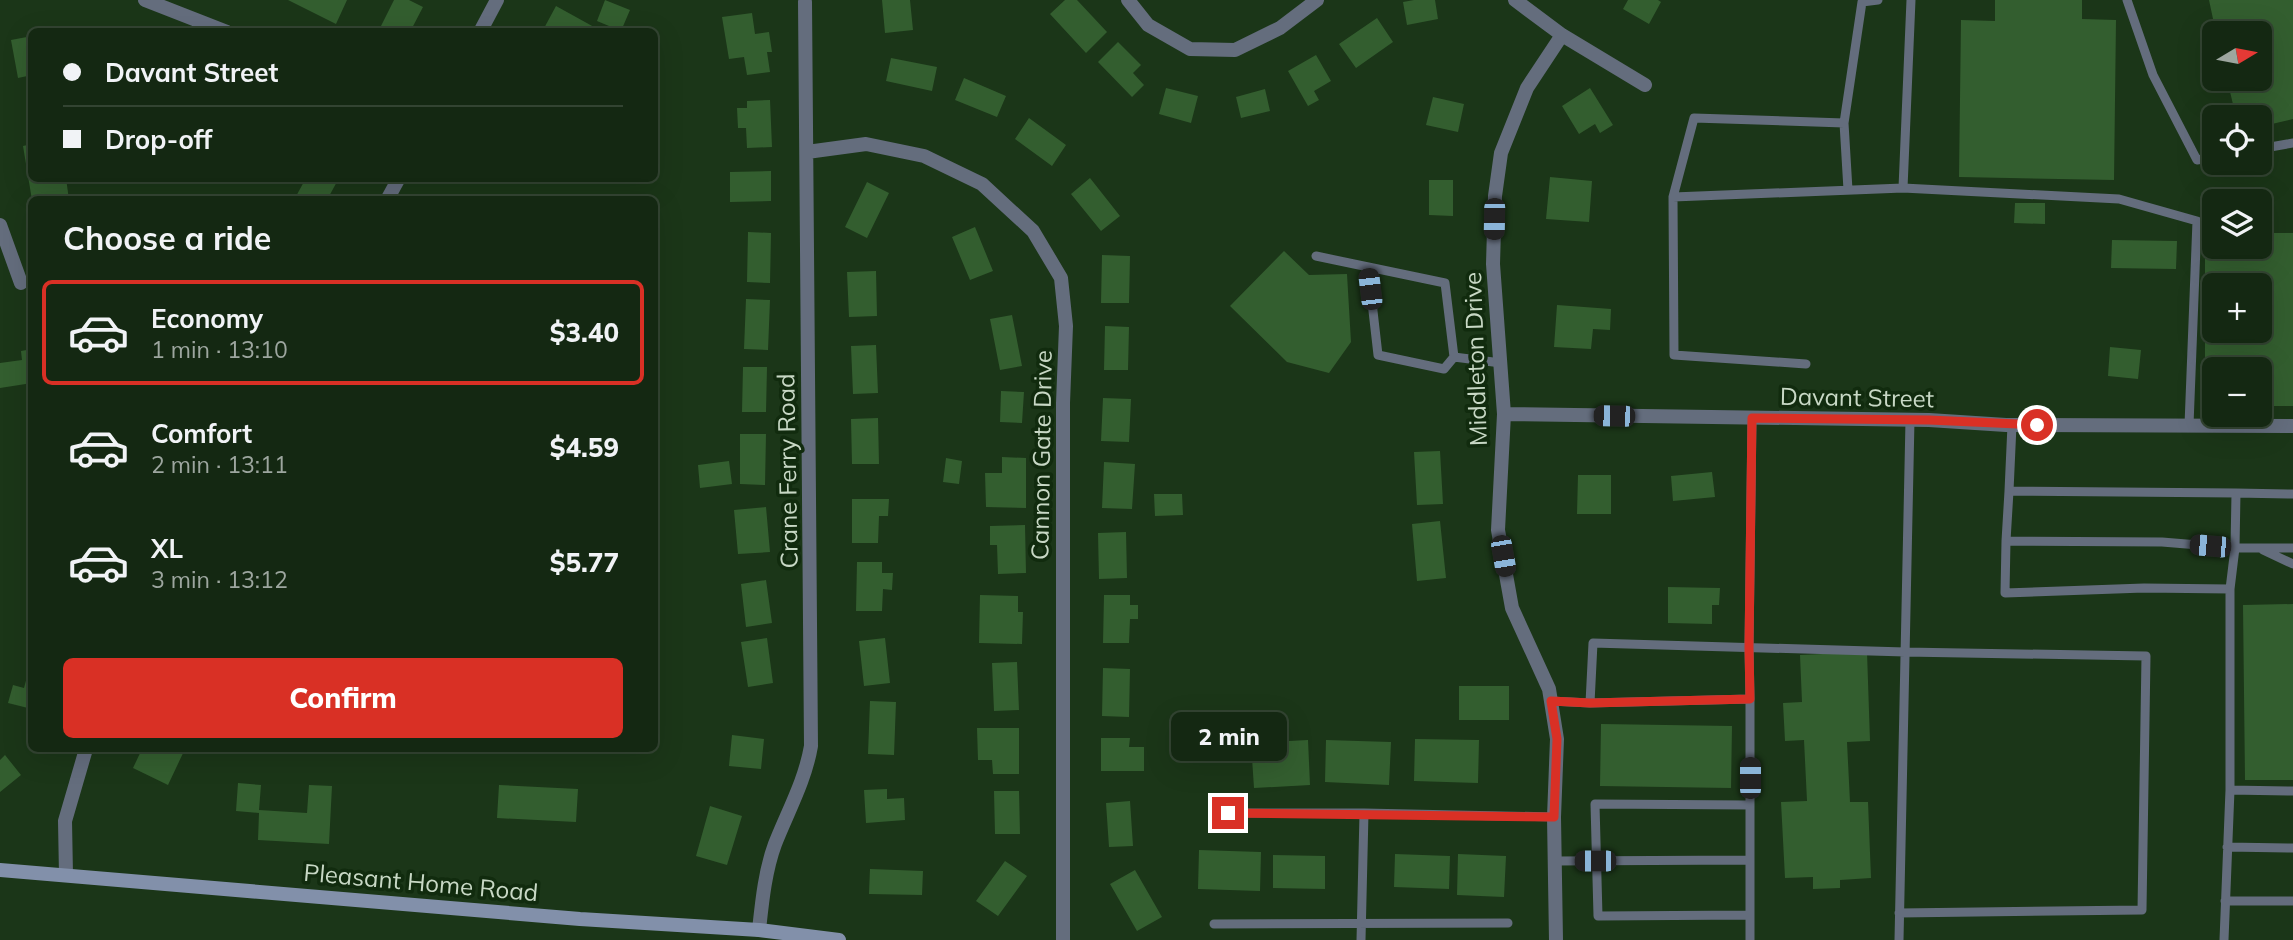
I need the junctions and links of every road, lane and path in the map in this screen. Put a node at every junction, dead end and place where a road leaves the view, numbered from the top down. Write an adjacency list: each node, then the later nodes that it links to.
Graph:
1 (145, 0): 10 (street)
2 (497, 0): 11 (street)
3 (1128, 0): 4 (street)
4 (1317, 0)
5 (1515, 0): 12 (street)
6 (1878, 0): 14 (lane)
7 (1911, 0): 19 (lane)
8 (2127, 0): 18 (lane)
9 (805, 2): 17 (street, Crane Ferry Road)
10 (217, 28)
11 (483, 28)
12 (1562, 34): 13 (street); 27 (street, Middleton Drive)
13 (1645, 85)
14 (1844, 123): 20 (lane); 21 (lane)
15 (2293, 143): 16 (lane)
16 (2272, 147)
17 (807, 152): 70 (street, Crane Ferry Road); 72 (street, Cannon Gate Drive)
18 (2202, 159)
19 (1903, 188): 20 (lane); 33 (lane)
20 (1848, 190): 21 (lane)
21 (1673, 197): 28 (lane)
22 (0, 225): 25 (street)
23 (1316, 256): 24 (lane)
24 (1368, 267): 26 (lane); 26 (lane)
25 (21, 283)
26 (1454, 358): 27 (lane)
27 (1501, 363): 29 (street, Middleton Drive)
28 (1807, 364)
29 (1504, 414): 30 (street, Davant Street); 47 (street, Middleton Drive)
30 (1752, 418): 31 (street, Davant Street); 44 (lane)
31 (1910, 420): 32 (street, Davant Street); 45 (lane)
32 (2012, 425): 33 (street, Davant Street); 35 (lane)
33 (2189, 425): 34 (street, Davant Street)
34 (2293, 426)
35 (2009, 491): 36 (lane); 38 (lane)
36 (2236, 493): 37 (lane); 39 (lane)
37 (2293, 494)
38 (2006, 541): 39 (lane); 43 (lane)
39 (2235, 548): 40 (lane); 43 (lane)
40 (2258, 548): 41 (lane); 42 (lane)
41 (2293, 548)
42 (2293, 564)
43 (2230, 589): 50 (lane)
44 (1749, 647): 45 (lane); 46 (lane); 48 (lane)
45 (1905, 652): 65 (lane); 65 (lane)
46 (1750, 699): 48 (lane); 52 (lane)
47 (1551, 701): 48 (lane); 55 (street, Middleton Drive)
48 (1590, 703)
49 (85, 752): 62 (street)
50 (2230, 790): 51 (lane); 56 (lane)
51 (2293, 791)
52 (1750, 804): 58 (lane); 60 (lane)
53 (1228, 813): 54 (lane)
54 (1364, 813): 55 (lane); 67 (lane)
55 (1554, 817): 59 (street, Middleton Drive)
56 (2227, 847): 57 (lane); 63 (lane)
57 (2293, 848)
58 (1750, 860): 60 (lane); 66 (lane)
59 (1555, 861): 60 (lane); 74 (street, Middleton Drive)
60 (1595, 861): 66 (lane)
61 (0, 870): 62 (main road, Pleasant Home Road)
62 (66, 875): 70 (main road, Pleasant Home Road)
63 (2225, 901): 64 (lane); 77 (lane)
64 (2293, 901)
65 (1899, 914): 76 (lane)
66 (1750, 915): 75 (lane)
67 (1360, 923): 68 (lane); 69 (lane); 73 (lane)
68 (1508, 923)
69 (1214, 924)
70 (759, 930): 71 (main road, Pleasant Home Road)
71 (839, 940)
72 (1063, 940)
73 (1360, 940)
74 (1556, 940)
75 (1750, 940)
76 (1899, 940)
77 (2224, 940)

